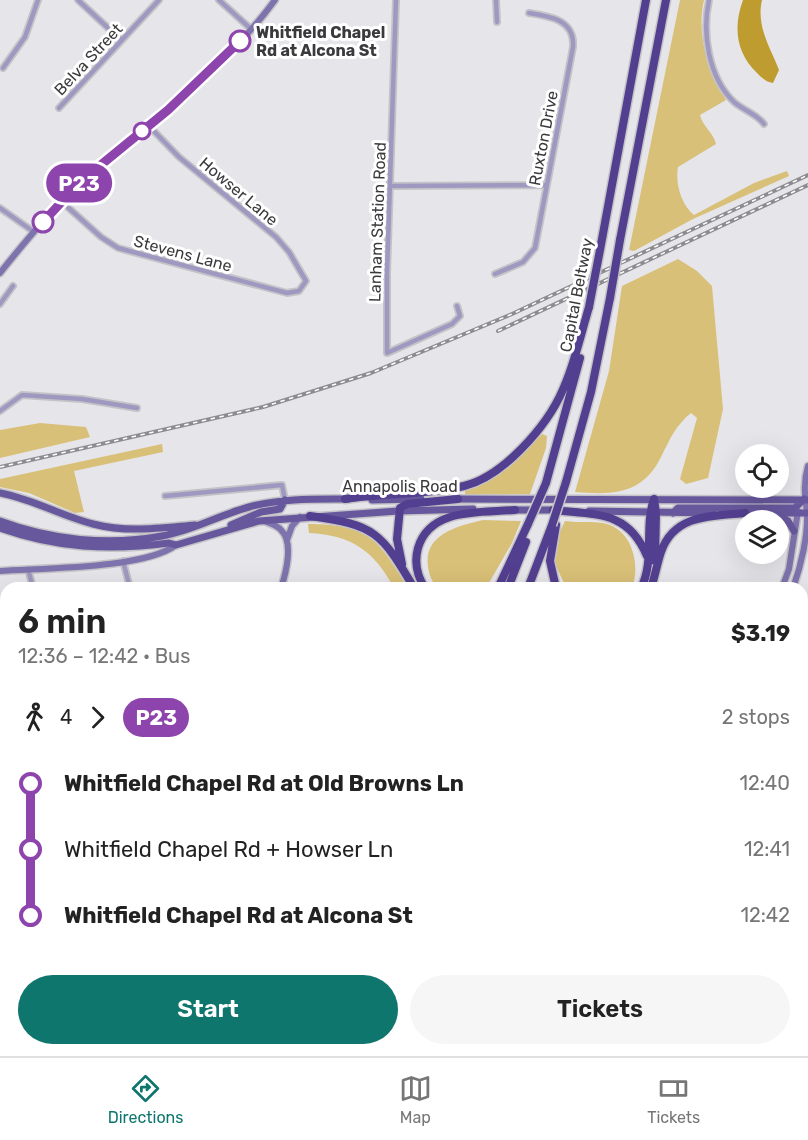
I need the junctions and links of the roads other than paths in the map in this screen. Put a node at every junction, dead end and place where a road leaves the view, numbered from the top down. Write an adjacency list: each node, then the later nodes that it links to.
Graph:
1 (38, 0): 15 (street)
2 (78, 0): 14 (street)
3 (159, 0): 14 (street, Belva Street)
4 (219, 0): 13 (street)
5 (274, 0): 13 (street)
6 (396, 0): 20 (street, Lanham Station Road)
7 (496, 0): 12 (street)
8 (646, 0): 30 (highway, Capital Beltway, bridge)
9 (666, 0): 57 (highway, Capital Beltway, bridge)
10 (709, 0): 17 (street)
11 (529, 13): 19 (street, Ruxton Drive)
12 (497, 22)
13 (251, 29): 18 (street)
14 (121, 40): 16 (street, Belva Street)
15 (3, 68)
16 (59, 108)
17 (764, 124)
18 (149, 126): 21 (street); 26 (street, Howser Lane)
19 (546, 185): 20 (street); 25 (street, Ruxton Drive)
20 (392, 186): 29 (street, Lanham Station Road)
21 (62, 202): 23 (street); 26 (street, Stevens Lane)
22 (0, 208): 23 (street)
23 (34, 232): 24 (street)
24 (0, 273)
25 (495, 274)
26 (306, 281)
27 (13, 286): 28 (street)
28 (0, 304)
29 (458, 306)
30 (590, 307): 36 (highway); 56 (highway, Capital Beltway, bridge)
31 (137, 408): 32 (street)
32 (0, 411)
33 (808, 466): 40 (street)
34 (0, 493): 55 (main road)
35 (165, 496): 39 (street)
36 (345, 499): 37 (main road, Annapolis Road); 39 (main road, Annapolis Road)
37 (458, 499): 38 (main road, Annapolis Road); 43 (highway)
38 (654, 499): 40 (main road, Annapolis Road); 44 (highway)
39 (285, 500): 55 (main road, Annapolis Road); 60 (main road)
40 (806, 500): 45 (main road); 48 (street); 49 (street)
41 (515, 510): 42 (main road, Annapolis Road); 43 (main road, Annapolis Road); 75 (highway)
42 (552, 510): 44 (main road, Annapolis Road); 64 (highway)
43 (398, 511): 51 (main road, Annapolis Road); 68 (highway)
44 (653, 513): 45 (main road, Annapolis Road); 64 (highway); 69 (highway)
45 (672, 513): 46 (main road, Annapolis Road)
46 (735, 513)
47 (789, 513): 48 (main road, Annapolis Road)
48 (798, 513): 49 (main road, Annapolis Road); 59 (street)
49 (808, 513): 63 (street)
50 (735, 514): 69 (highway)
51 (305, 516): 52 (main road, Annapolis Road); 61 (street); 68 (highway)
52 (263, 520): 60 (main road, Annapolis Road); 61 (street)
53 (0, 521): 55 (main road, Annapolis Road)
54 (789, 523): 59 (main road)
55 (198, 524)
56 (530, 524): 76 (highway); 77 (highway, Capital Beltway)
57 (554, 525): 78 (highway, Capital Beltway); 79 (highway)
58 (0, 528): 62 (main road, Annapolis Road)
59 (794, 531): 70 (street)
60 (219, 532): 62 (main road, Annapolis Road)
61 (286, 540): 73 (street)
62 (176, 546): 65 (street)
63 (803, 550): 70 (street); 83 (street)
64 (647, 556): 80 (highway)
65 (123, 561): 66 (street); 72 (street)
66 (28, 569): 67 (street); 71 (street)
67 (0, 571)
68 (404, 571): 74 (highway)
69 (655, 572): 81 (highway)
70 (788, 572): 82 (street)
71 (31, 582)
72 (128, 582)
73 (282, 582)
74 (410, 582)
75 (422, 582)
76 (501, 582)
77 (510, 582)
78 (530, 582)
79 (555, 582)
80 (644, 582)
81 (652, 582)
82 (784, 582)
83 (795, 582)

